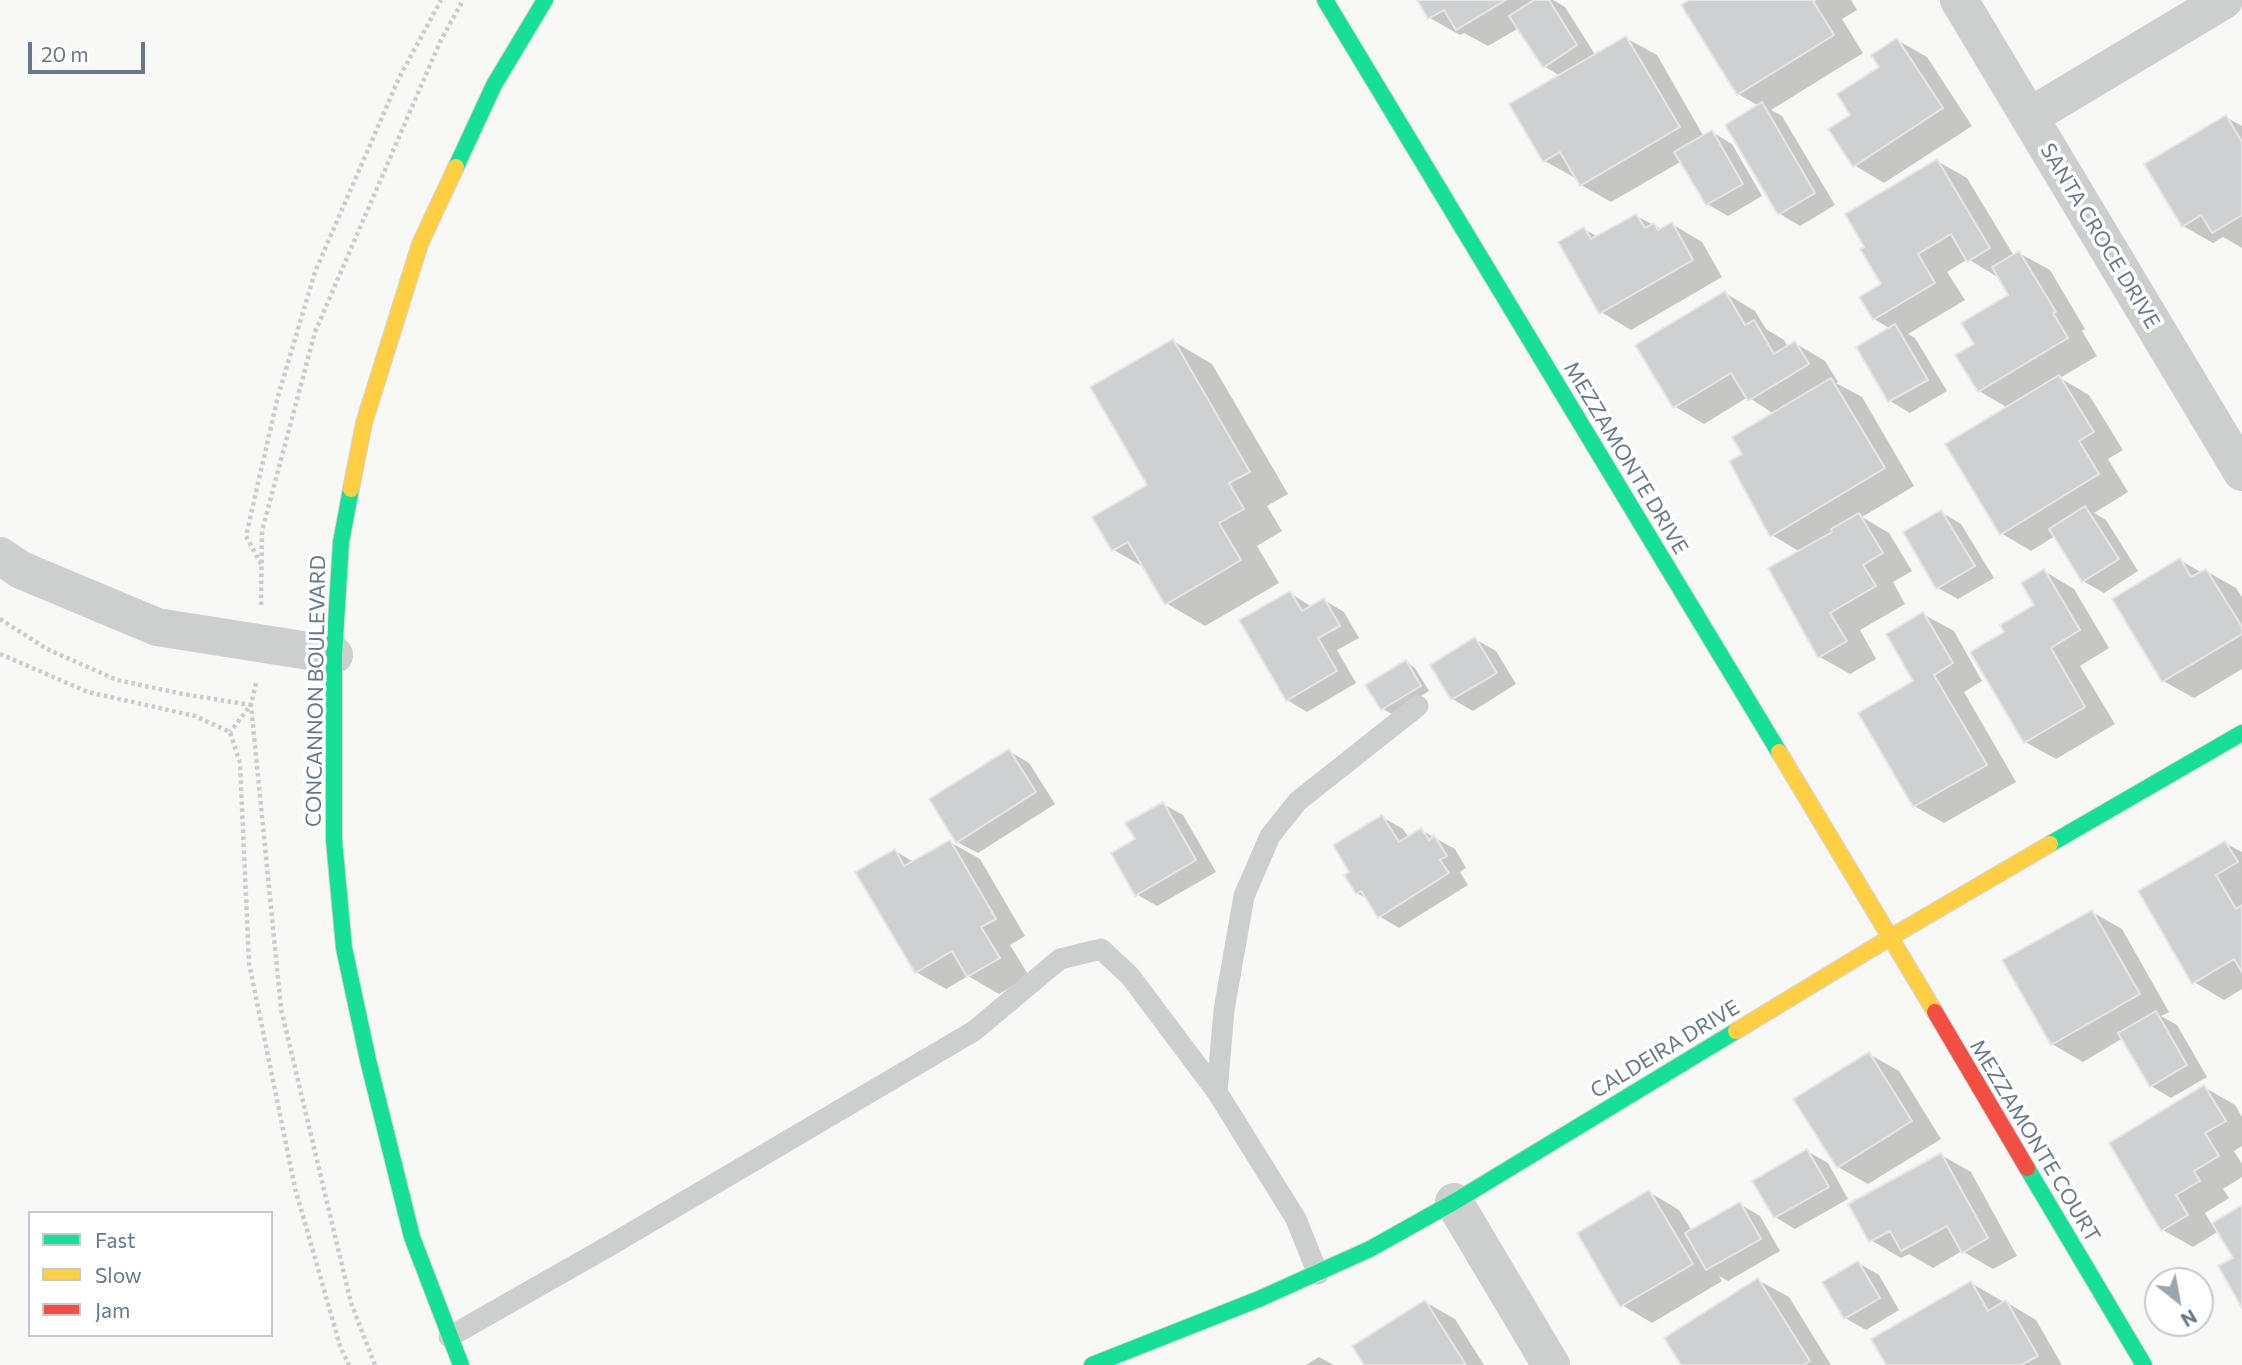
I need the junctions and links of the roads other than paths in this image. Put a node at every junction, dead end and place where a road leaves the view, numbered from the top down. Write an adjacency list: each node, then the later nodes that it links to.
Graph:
1 (545, 0): 8 (street, CONCANNON BOULEVARD)
2 (1325, 0): 11 (street, MEZZAMONTE DRIVE)
3 (1959, 0): 5 (street, SANTA CROCE DRIVE)
4 (2224, 0): 5 (street)
5 (2029, 117): 6 (street, SANTA CROCE DRIVE)
6 (2242, 472)
7 (0, 556): 8 (street)
8 (334, 655): 15 (street, CONCANNON BOULEVARD)
9 (1418, 706): 12 (lane)
10 (2242, 733): 11 (street, CALDEIRA DRIVE)
11 (1891, 937): 13 (street, CALDEIRA DRIVE); 19 (street, MEZZAMONTE COURT)
12 (1217, 1092): 14 (lane); 15 (lane)
13 (1454, 1202): 14 (street, CALDEIRA DRIVE); 18 (street)
14 (1318, 1274): 17 (street, CALDEIRA DRIVE)
15 (449, 1337): 16 (street, CONCANNON BOULEVARD)
16 (461, 1365)
17 (1092, 1365)
18 (1551, 1365)
19 (2144, 1365)

